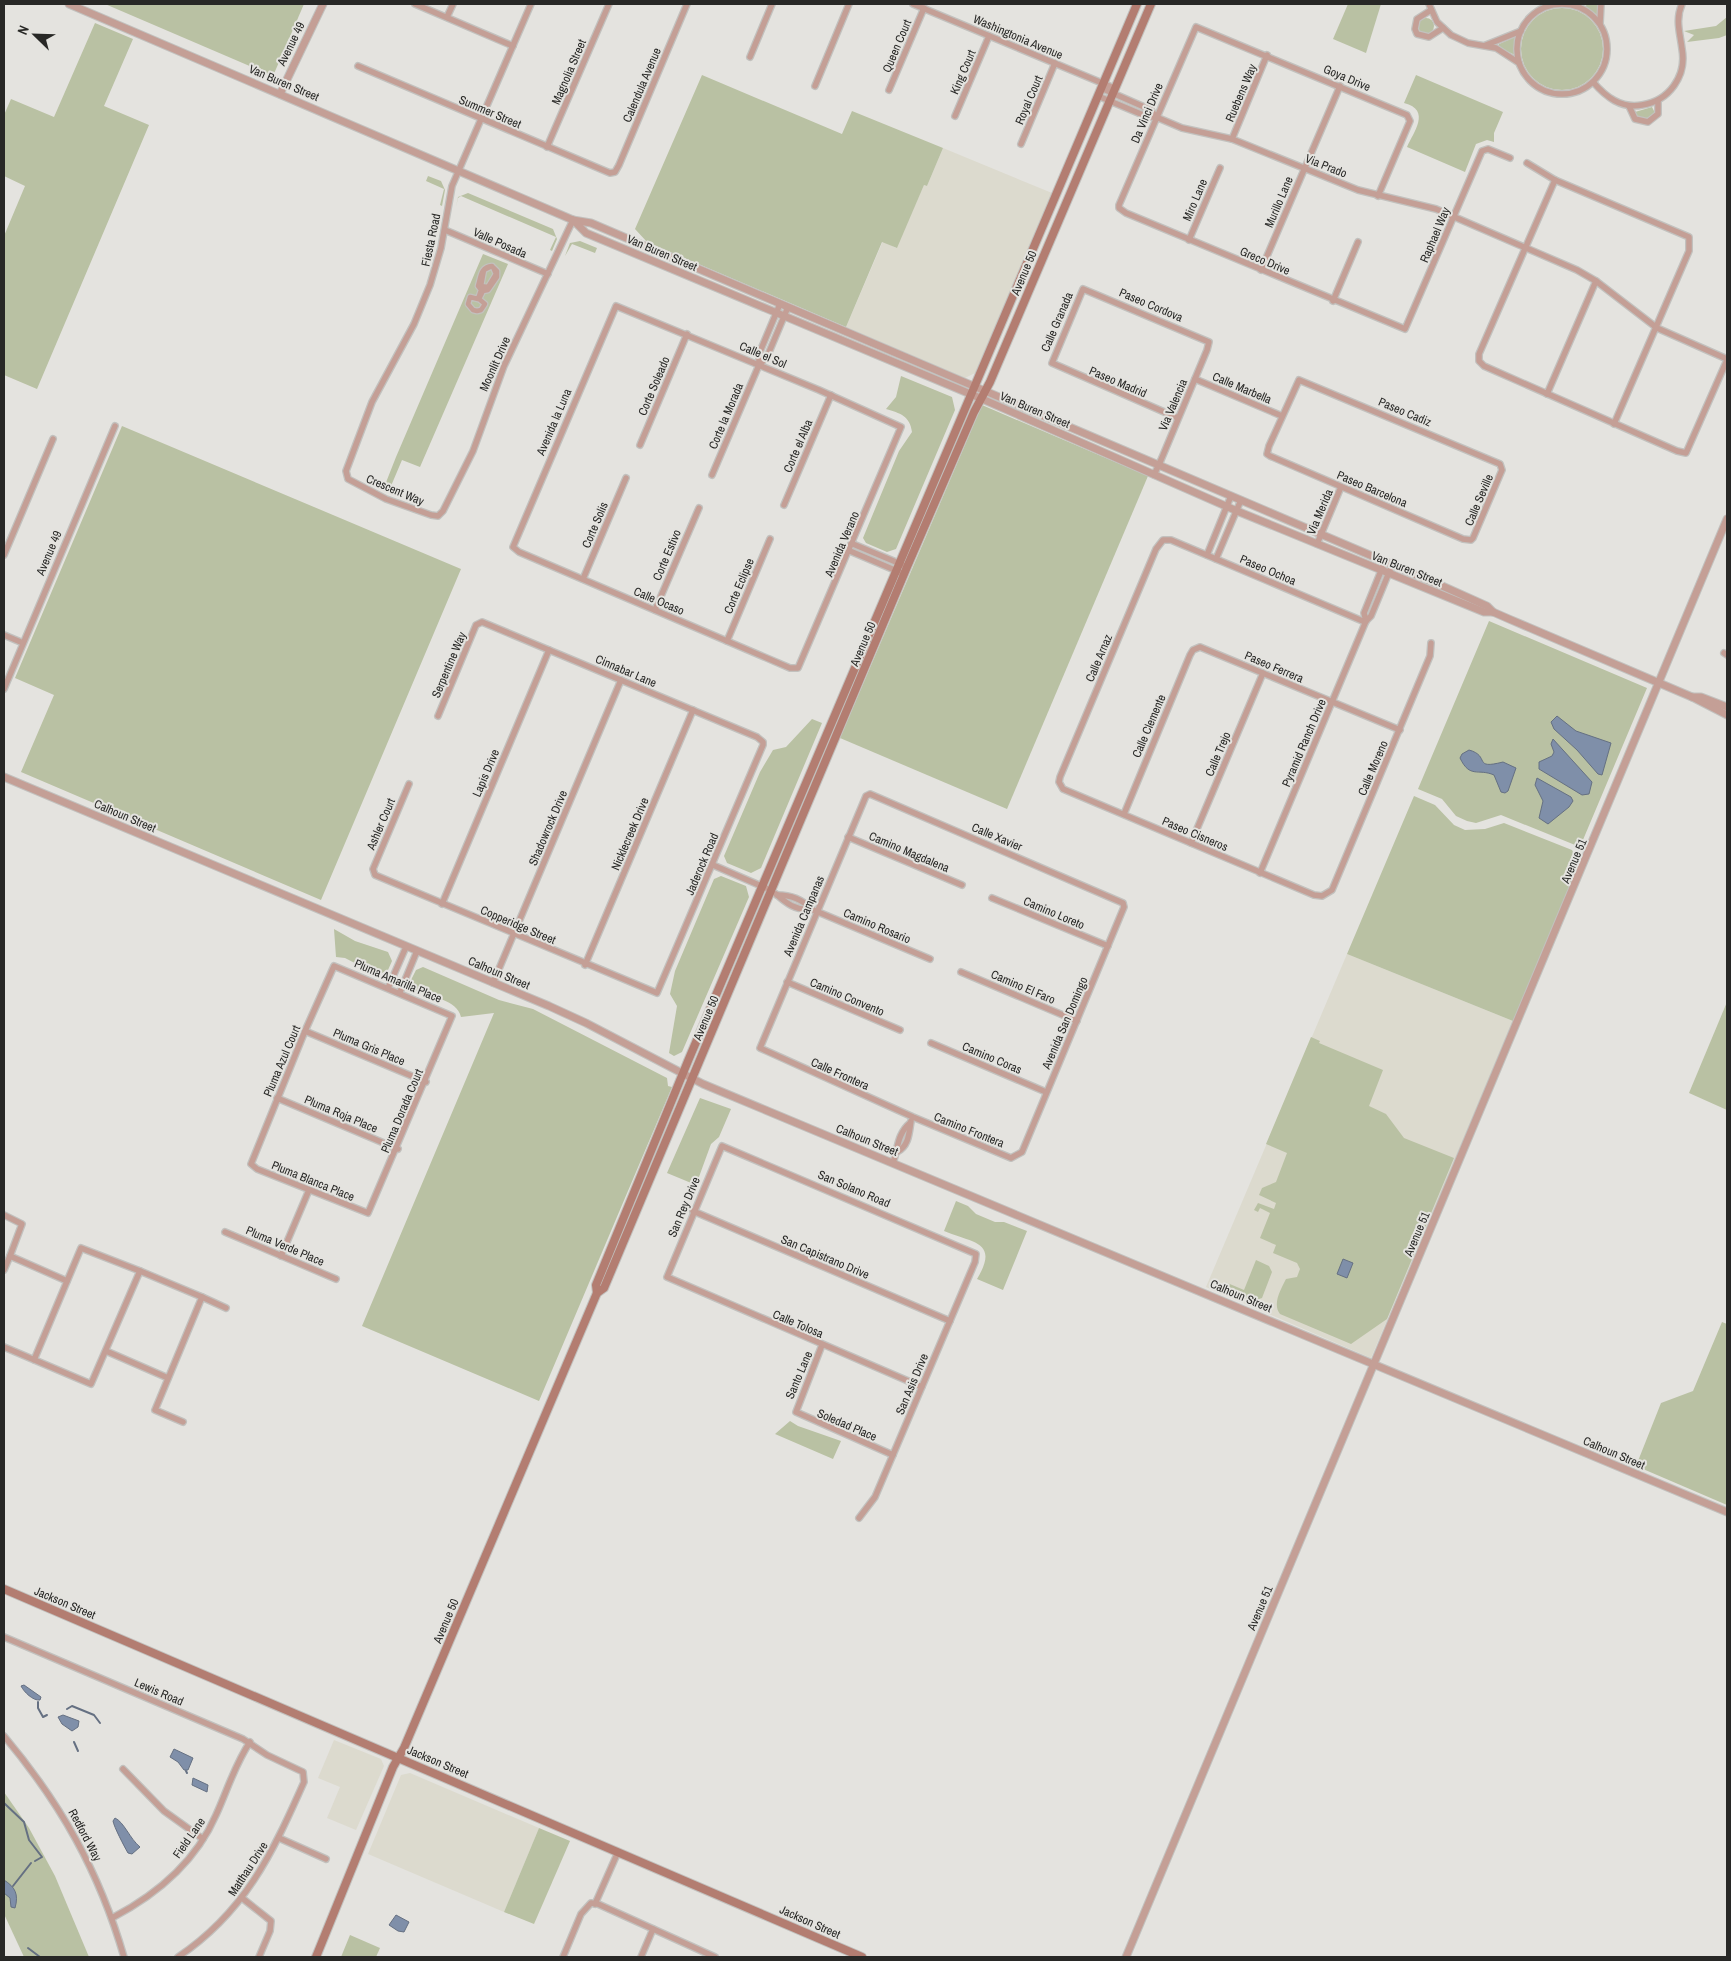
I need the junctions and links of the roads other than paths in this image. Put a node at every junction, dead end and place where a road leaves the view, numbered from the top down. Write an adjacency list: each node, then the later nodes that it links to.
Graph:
1 (69, 4): 36 (street, Van Buren Street)
2 (323, 4): 36 (street, Avenue 49)
3 (416, 4): 18 (street)
4 (453, 4): 18 (street)
5 (531, 4): 25 (street, Fiesta Road)
6 (609, 4): 45 (street, Magnolia Street)
7 (687, 4): 51 (street, Calendula Avenue)
8 (772, 4): 27 (street)
9 (849, 4): 32 (street)
10 (913, 4): 17 (street, Washingtonia Avenue)
11 (1137, 4): 34 (main road, Avenue 50)
12 (1150, 4): 37 (main road, Avenue 50)
13 (1601, 4): 19 (street)
14 (1682, 4): 38 (street)
15 (1578, 5): 19 (street); 22 (street)
16 (1430, 7): 21 (street); 21 (street)
17 (924, 8): 23 (street, Washingtonia Avenue); 35 (street, Queen Court)
18 (447, 17): 25 (street)
19 (1600, 25): 31 (street)
20 (1196, 27): 26 (street, Goya Drive); 41 (street, Da Vinci Drive)
21 (1443, 28): 24 (street)
22 (1521, 30): 24 (street); 29 (street)
23 (989, 36): 28 (street, Washingtonia Avenue); 40 (street, King Court)
24 (1486, 45): 29 (street)
25 (513, 46): 42 (street, Fiesta Road)
26 (1268, 55): 33 (street, Goya Drive); 43 (street, Ruebens Way)
27 (750, 57)
28 (1055, 63): 34 (street, Washingtonia Avenue); 44 (street, Royal Court)
29 (1519, 63): 31 (street)
30 (358, 66): 42 (street, Summer Street)
31 (1593, 82): 39 (street)
32 (814, 86)
33 (1340, 86): 49 (street, Murillo Lane); 53 (street, Goya Drive)
34 (1101, 89): 37 (street, Washingtonia Avenue); 37 (street, Via Prado); 64 (main road, Avenue 50)
35 (889, 90)
36 (280, 94): 50 (street, Van Buren Street)
37 (1112, 94): 41 (street, Via Prado); 54 (main road, Avenue 50)
38 (1658, 101): 39 (street); 39 (street)
39 (1629, 106)
40 (955, 116)
41 (1156, 117): 43 (street, Via Prado); 55 (street, Da Vinci Drive)
42 (481, 119): 45 (street, Summer Street); 50 (street, Fiesta Road)
43 (1232, 139): 49 (street, Via Prado)
44 (1021, 144)
45 (547, 147): 51 (street, Summer Street)
46 (1510, 158): 56 (street, Raphael Way)
47 (1527, 163): 52 (street)
48 (1220, 168): 59 (street, Miro Lane)
49 (1305, 168): 53 (street, Via Prado); 62 (street, Murillo Lane)
50 (459, 170): 57 (street, Van Buren Street); 58 (street, Fiesta Road)
51 (614, 172)
52 (1555, 180): 61 (street); 72 (street)
53 (1378, 196): 56 (street, Via Prado)
54 (1065, 205): 64 (main road); 76 (main road, Avenue 50)
55 (1119, 208): 59 (street, Greco Drive)
56 (1454, 217): 61 (street, Via Prado); 73 (street, Raphael Way)
57 (573, 220): 63 (street, Moonlit Drive); 70 (street, Van Buren Street); 71 (street, Van Buren Street)
58 (445, 230): 63 (street, Valle Posada); 96 (street, Fiesta Road)
59 (1189, 240): 62 (street, Greco Drive)
60 (1358, 242): 68 (street)
61 (1526, 247): 65 (street, Via Prado); 82 (street)
62 (1261, 270): 68 (street, Greco Drive)
63 (548, 274): 105 (street, Moonlit Drive)
64 (1022, 274): 76 (main road); 81 (main road, Avenue 50)
65 (1596, 281): 72 (street, Via Prado); 82 (street)
66 (489, 285): 66 (street)
67 (1083, 289): 75 (street, Paseo Cordova); 78 (street, Calle Granada)
68 (1333, 301): 73 (street, Greco Drive)
69 (616, 306): 74 (street, Calle el Sol); 113 (street, Avenida la Luna)
70 (784, 306): 71 (street, Corte la Morada); 81 (street, Van Buren Street)
71 (780, 315): 79 (street, Corte la Morada); 81 (street, Van Buren Street)
72 (1657, 328): 77 (street, Via Prado); 87 (street)
73 (1404, 329)
74 (687, 334): 79 (street, Calle el Sol); 91 (street, Corte Soleado)
75 (1209, 342): 80 (street, Via Valencia)
76 (1006, 345): 84 (main road, Avenue 50)
77 (1727, 360): 87 (street)
78 (1052, 363): 86 (street, Paseo Madrid)
79 (759, 365): 83 (street, Calle el Sol); 94 (street, Corte la Morada)
80 (1195, 379): 85 (street, Calle Marbella); 86 (street, Via Valencia)
81 (972, 391): 84 (street, Van Buren Street); 120 (main road, Avenue 50)
82 (1547, 394): 87 (street)
83 (831, 395): 89 (street, Calle el Sol); 101 (street, Corte el Alba)
84 (982, 395): 92 (street, Van Buren Street); 95 (street, Van Buren Street); 121 (main road, Avenue 50)
85 (1282, 416): 93 (street, Paseo Cadiz); 98 (street, Paseo Barcelona)
86 (1178, 418): 92 (street, Via Valencia)
87 (1614, 424)
88 (115, 426): 131 (street, Avenue 49)
89 (901, 427): 111 (street, Avenida Verano)
90 (53, 439): 114 (street)
91 (640, 445)
92 (1158, 465): 95 (street, Via Valencia); 99 (street, Van Buren Street)
93 (1502, 466): 110 (street, Calle Seville)
94 (712, 475)
95 (1154, 475): 102 (street, Van Buren Street)
96 (346, 477): 105 (street, Crescent Way)
97 (626, 478): 124 (street, Corte Solis)
98 (1341, 487): 107 (street, Via Merida); 110 (street, Paseo Barcelona)
99 (1231, 496): 100 (street, Van Buren Street); 102 (street)
100 (1241, 500): 104 (street); 107 (street, Van Buren Street)
101 (784, 504)
102 (1227, 506): 104 (street, Van Buren Street); 116 (street)
103 (699, 508): 125 (street, Corte Estivo)
104 (1237, 510): 112 (street, Van Buren Street); 117 (street)
105 (438, 516)
106 (1727, 519): 138 (street, Avenue 51)
107 (1321, 534): 112 (street, Via Merida); 118 (street, Van Buren Street)
108 (770, 539): 130 (street, Corte Eclipse)
109 (1163, 540): 116 (street, Paseo Ochoa); 150 (street, Calle Arnaz)
110 (1471, 540)
111 (853, 544): 115 (street, Avenida Verano); 120 (street)
112 (1317, 544): 122 (street, Van Buren Street)
113 (513, 547): 124 (street, Calle Ocaso)
114 (5, 551)
115 (850, 551): 120 (street); 135 (street, Avenida Verano)
116 (1207, 555): 117 (street, Paseo Ochoa)
117 (1216, 559): 127 (street, Paseo Ochoa)
118 (1385, 561): 119 (street, Van Buren Street); 122 (street, Pyramid Ranch Drive)
119 (1393, 564): 123 (street, Pyramid Ranch Drive); 126 (street, Van Buren Street)
120 (897, 567): 121 (street); 159 (main road, Avenue 50)
121 (906, 570): 160 (main road, Avenue 50)
122 (1380, 571): 123 (street, Van Buren Street); 127 (street, Pyramid Ranch Drive)
123 (1388, 574): 126 (street, Van Buren Street); 127 (street, Pyramid Ranch Drive)
124 (583, 580): 125 (street, Calle Ocaso)
125 (655, 610): 130 (street, Calle Ocaso)
126 (1493, 612): 138 (street, Van Buren Street)
127 (1366, 622): 141 (street, Pyramid Ranch Drive)
128 (479, 623): 134 (street, Cinnabar Lane); 145 (street, Serpentine Way)
129 (4, 634): 131 (street)
130 (727, 641): 135 (street, Calle Ocaso)
131 (23, 643): 139 (street, Avenue 49)
132 (1430, 643): 146 (street, Calle Moreno)
133 (1196, 648): 136 (street, Paseo Ferrera); 152 (street, Calle Clemente)
134 (549, 650): 137 (street, Cinnabar Lane); 164 (street, Lapis Drive)
135 (798, 668)
136 (1263, 673): 141 (street, Paseo Ferrera); 154 (street, Calle Trejo)
137 (621, 680): 143 (street, Cinnabar Lane); 166 (street, Shadowrock Drive)
138 (1659, 683): 140 (street, Van Buren Street); 217 (street, Avenue 51)
139 (4, 689)
140 (1692, 697): 142 (street, Van Buren Street); 144 (street, Van Buren Street)
141 (1332, 702): 146 (street, Paseo Ferrera); 156 (street, Pyramid Ranch Drive)
142 (1727, 707)
143 (693, 710): 147 (street, Cinnabar Lane); 171 (street, Nicklecreek Drive)
144 (1727, 715)
145 (438, 716)
146 (1400, 730): 161 (street, Calle Moreno)
147 (763, 742): 155 (street, Jaderock Road)
148 (4, 777): 168 (street, Calhoun Street)
149 (409, 784): 157 (street, Ashler Court)
150 (1060, 786): 152 (street, Paseo Cisneros)
151 (870, 794): 153 (street, Avenida Campanas); 163 (street, Calle Xavier)
152 (1124, 814): 154 (street, Paseo Cisneros)
153 (848, 837): 158 (street, Camino Magdalena); 165 (street, Avenida Campanas)
154 (1191, 843): 156 (street, Paseo Cisneros)
155 (713, 865): 159 (street, Camino Rosario); 178 (street, Jaderock Road)
156 (1260, 872): 161 (street, Paseo Cisneros)
157 (373, 873): 164 (street, Copperidge Street)
158 (962, 885)
159 (763, 886): 160 (street, Camino Rosario); 185 (main road, Avenue 50)
160 (774, 893): 165 (street, Camino Rosario); 186 (main road, Avenue 50)
161 (1322, 896)
162 (992, 898): 167 (street, Camino Loreto)
163 (1117, 899): 167 (street, Avenida San Domingo)
164 (442, 904): 166 (street, Copperidge Street)
165 (814, 910): 170 (street, Camino Rosario); 174 (street, Avenida Campanas)
166 (514, 934): 171 (street, Copperidge Street); 175 (street, Shadowrock Drive)
167 (1108, 946): 180 (street, Avenida San Domingo)
168 (406, 947): 169 (street, Calhoun Street); 176 (street)
169 (417, 951): 175 (street, Calhoun Street); 177 (street)
170 (930, 959)
171 (585, 965): 178 (street, Copperidge Street)
172 (334, 966): 176 (street, Pluma Amarilla Place); 182 (street, Pluma Azul Court)
173 (961, 972): 180 (street, Camino El Faro)
174 (787, 982): 181 (street, Camino Convento); 184 (street, Avenida Campanas)
175 (493, 983): 185 (street, Calhoun Street)
176 (388, 988): 177 (street, Pluma Amarilla Place)
177 (400, 992): 179 (street, Pluma Amarilla Place)
178 (656, 993)
179 (452, 1016): 187 (street, Pluma Dorada Court)
180 (1076, 1021): 188 (street, Avenida San Domingo)
181 (900, 1030)
182 (305, 1031): 187 (street, Pluma Gris Place); 189 (street, Pluma Azul Court)
183 (930, 1043): 188 (street, Camino Coras)
184 (760, 1048): 190 (street, Calle Frontera)
185 (684, 1074): 186 (street, Calhoun Street); 209 (main road, Avenue 50)
186 (692, 1078): 194 (street, Calhoun Street); 209 (main road, Avenue 50)
187 (426, 1082): 192 (street, Pluma Dorada Court)
188 (1046, 1092): 193 (street, Avenida San Domingo)
189 (277, 1098): 192 (street, Pluma Roja Place); 195 (street, Pluma Azul Court)
190 (911, 1120): 193 (street, Camino Frontera); 194 (street)
191 (722, 1146): 197 (street, San Rey Drive); 201 (street, San Solano Road)
192 (398, 1149): 198 (street, Pluma Dorada Court)
193 (1018, 1156)
194 (893, 1163): 217 (street, Calhoun Street)
195 (251, 1164): 196 (street, Pluma Blanca Place)
196 (309, 1190): 198 (street, Pluma Blanca Place); 203 (street)
197 (693, 1211): 206 (street, San Rey Drive); 212 (street, San Capistrano Drive)
198 (368, 1213)
199 (4, 1215): 202 (street)
200 (225, 1232): 203 (street, Pluma Verde Place)
201 (976, 1254): 212 (street, San Asis Drive)
202 (10, 1256): 204 (street); 208 (street)
203 (281, 1256): 207 (street, Pluma Verde Place)
204 (4, 1270)
205 (140, 1271): 208 (street); 210 (street); 215 (street)
206 (667, 1277): 213 (street, Calle Tolosa)
207 (336, 1279)
208 (68, 1281): 216 (street)
209 (597, 1293): 229 (main road, Avenue 50)
210 (202, 1297): 211 (street); 218 (street)
211 (226, 1308)
212 (950, 1321): 219 (street, San Asis Drive)
213 (822, 1345): 219 (street, Calle Tolosa); 220 (street, Santo Lane)
214 (4, 1346): 216 (street)
215 (106, 1351): 216 (street); 218 (street)
216 (34, 1360)
217 (1375, 1364): 223 (street, Calhoun Street); 248 (street, Avenue 51)
218 (168, 1378): 221 (street)
219 (922, 1387): 222 (street, San Asis Drive)
220 (796, 1412): 222 (street, Soledad Place)
221 (183, 1422)
222 (892, 1455): 224 (street, San Asis Drive)
223 (1727, 1512)
224 (859, 1518)
225 (4, 1588): 229 (main road, Jackson Street)
226 (4, 1637): 228 (street, Lewis Road)
227 (4, 1736): 238 (street, Redford Way)
228 (250, 1742): 231 (street, Lewis Road); 233 (street, Field Lane)
229 (399, 1758): 234 (main road, Jackson Street); 243 (main road, Avenue 50)
230 (123, 1769): 233 (street)
231 (303, 1772): 232 (street, Matthau Drive)
232 (279, 1838): 235 (street); 236 (street, Matthau Drive)
233 (203, 1839): 238 (street, Field Lane)
234 (618, 1852): 237 (street); 247 (main road, Jackson Street)
235 (326, 1859)
236 (242, 1898): 241 (street, Matthau Drive); 242 (street)
237 (595, 1904): 239 (street); 244 (street)
238 (112, 1918): 240 (street, Redford Way)
239 (653, 1929): 245 (street); 246 (street)
240 (124, 1957)
241 (178, 1957)
242 (260, 1957)
243 (316, 1957)
244 (562, 1957)
245 (641, 1957)
246 (716, 1957)
247 (862, 1957)
248 (1126, 1957)

